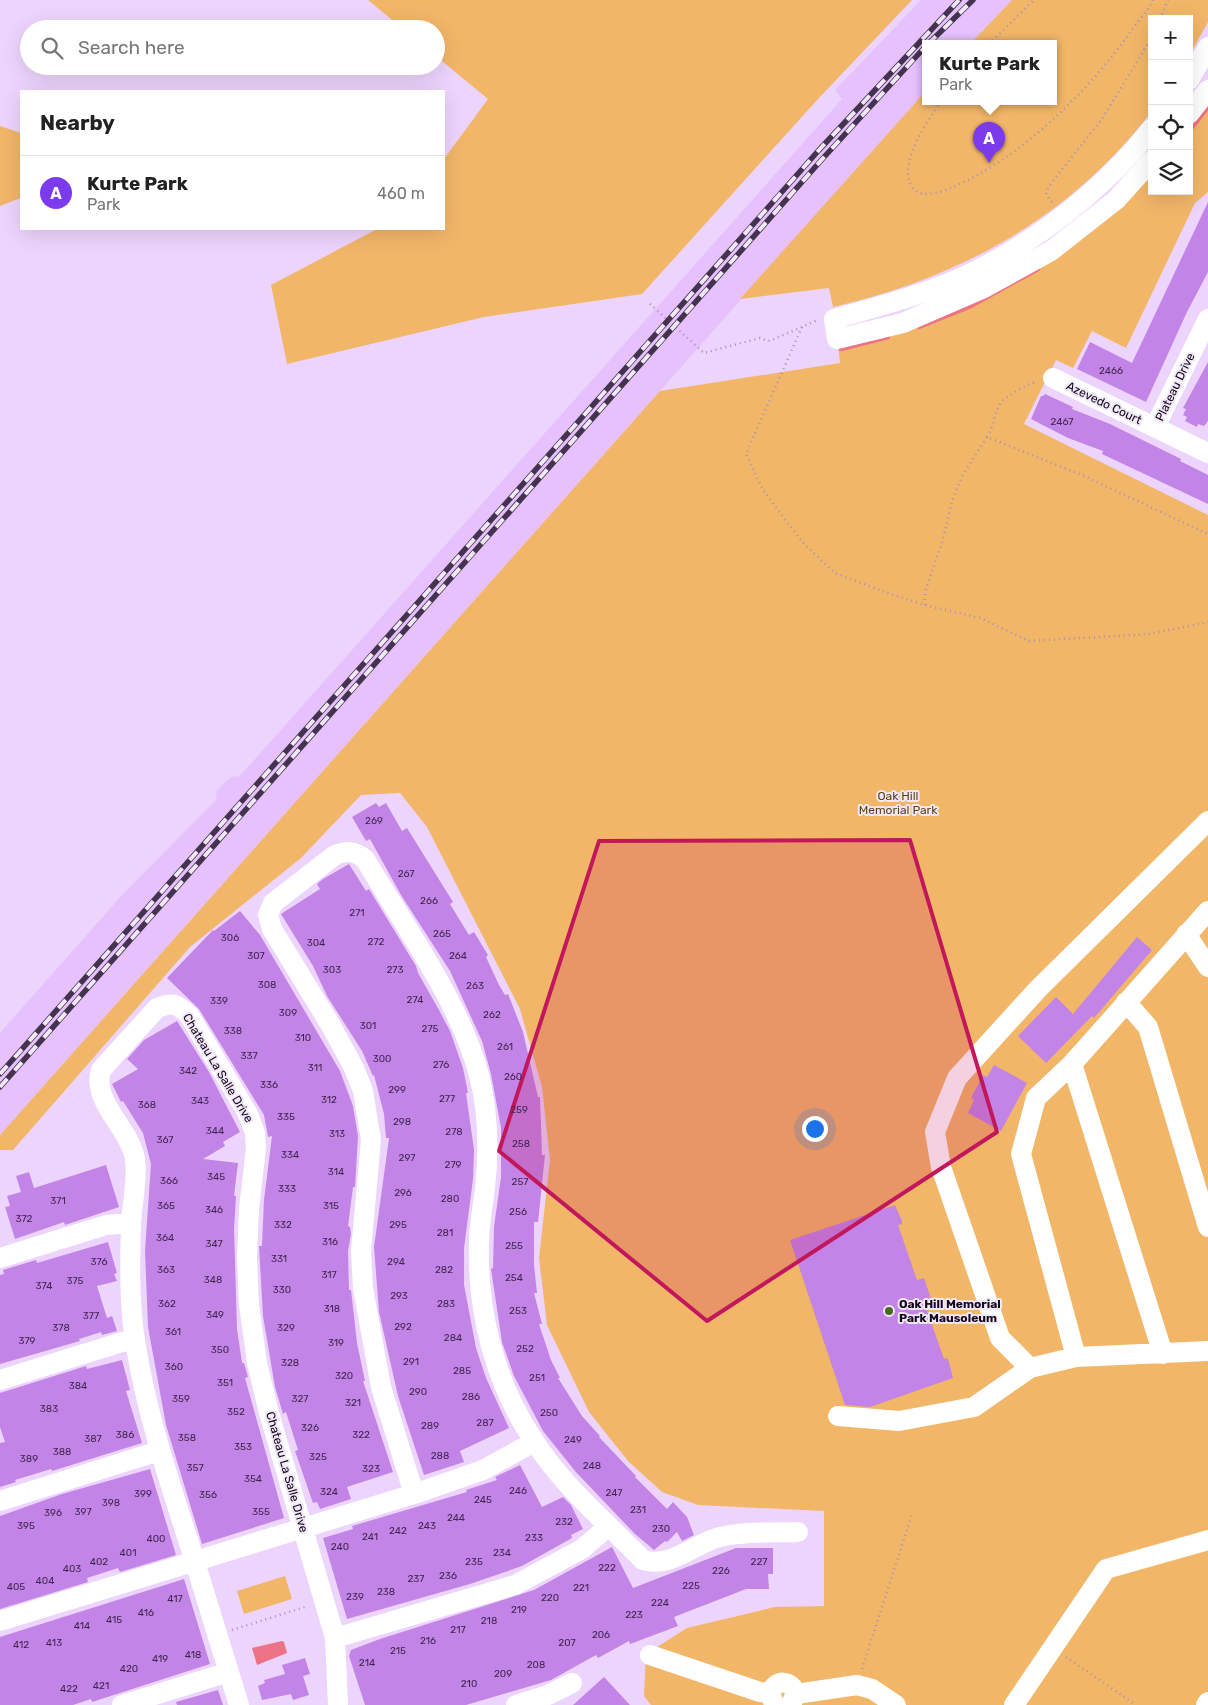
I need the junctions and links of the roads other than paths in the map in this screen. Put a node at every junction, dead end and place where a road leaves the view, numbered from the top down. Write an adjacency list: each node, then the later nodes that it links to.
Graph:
1 (1208, 47): 2 (street)
2 (1193, 73)
3 (1208, 90): 4 (street)
4 (1193, 109)
5 (1148, 132): 6 (street)
6 (1148, 164)
7 (1208, 319): 9 (street, Plateau Drive)
8 (1053, 378): 9 (street, Azevedo Court)
9 (1155, 427): 10 (street, Azevedo Court)
10 (1208, 453)
11 (1208, 821): 24 (street)
12 (1208, 910): 13 (street)
13 (1186, 934): 14 (street); 15 (street)
14 (1208, 967)
15 (1126, 1002): 16 (street); 18 (street)
16 (1072, 1064): 22 (street); 23 (street)
17 (131, 1223): 19 (street); 20 (street, Chateau La Salle Drive); 32 (street, Chateau La Salle Drive)
18 (1208, 1227)
19 (0, 1258)
20 (135, 1338): 25 (street); 28 (street, Chateau La Salle Drive)
21 (1208, 1351): 22 (street)
22 (1163, 1354): 23 (street)
23 (1076, 1357): 24 (street)
24 (1030, 1368): 26 (street)
25 (0, 1380)
26 (838, 1416)
27 (534, 1442): 29 (street); 29 (street); 31 (street)
28 (159, 1451): 30 (street); 35 (street, Chateau La Salle Drive)
29 (414, 1494): 32 (street)
30 (0, 1500)
31 (609, 1526): 33 (street); 37 (street)
32 (304, 1527): 35 (street); 37 (street, Chateau La Salle Drive)
33 (798, 1532)
34 (1208, 1540): 49 (street)
35 (194, 1561): 36 (street); 39 (street, Chateau La Salle Drive)
36 (0, 1621)
37 (335, 1638): 46 (street, Chateau La Salle Drive)
38 (650, 1655): 41 (street)
39 (229, 1672): 44 (street); 45 (street, Chateau La Salle Drive)
40 (572, 1683): 42 (street)
41 (773, 1699): 43 (street)
42 (553, 1700): 47 (street)
43 (793, 1700): 48 (street)
44 (122, 1705)
45 (239, 1705)
46 (338, 1705)
47 (516, 1705)
48 (896, 1705)
49 (1014, 1705)

